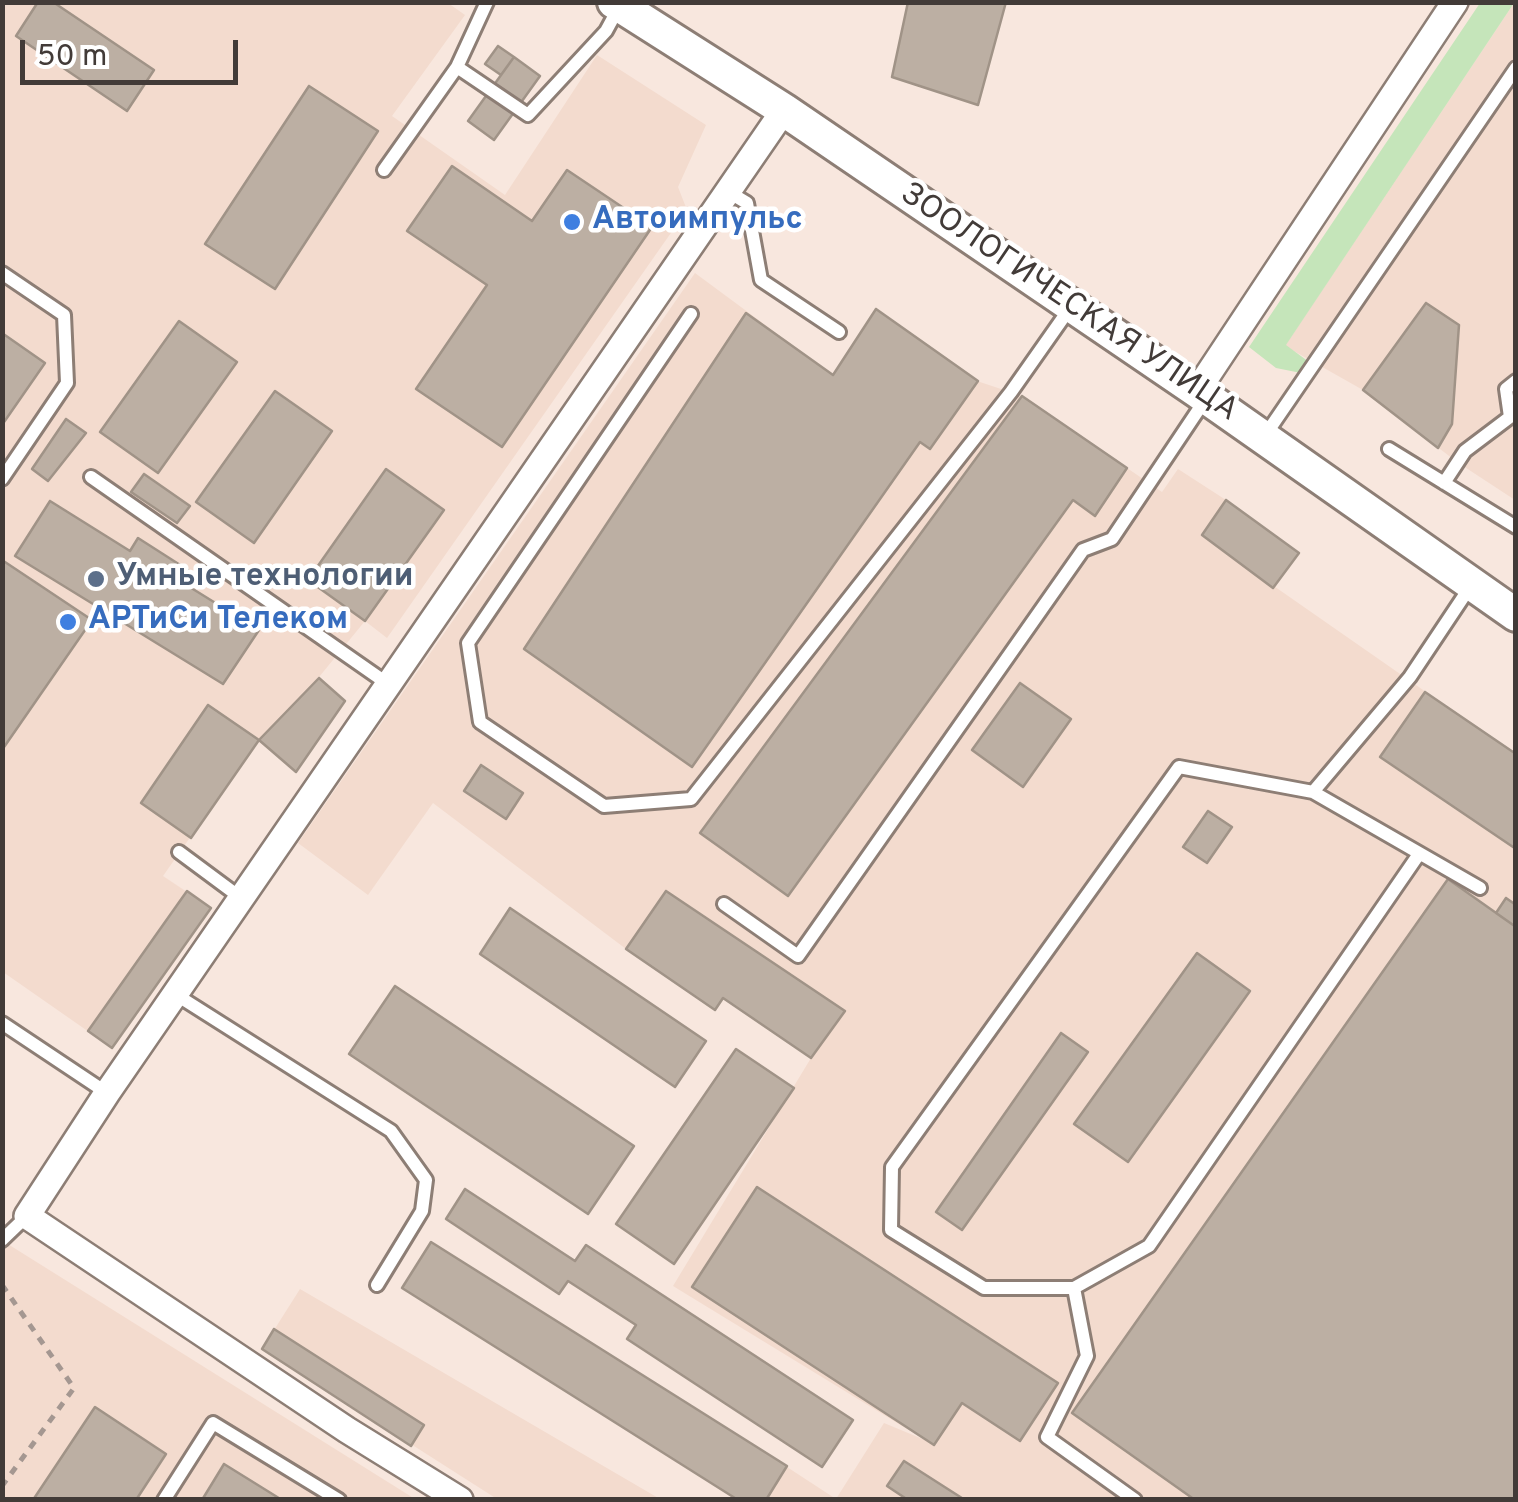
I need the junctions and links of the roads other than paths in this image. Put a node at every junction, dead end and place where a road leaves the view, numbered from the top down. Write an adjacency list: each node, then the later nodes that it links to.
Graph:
1 (487, 2): 4 (lane)
2 (1455, 2): 14 (street)
3 (616, 4): 4 (lane); 6 (street, ЗООЛОГИЧЕСКАЯ УЛИЦА)
4 (457, 67): 7 (lane)
5 (1516, 68): 15 (lane)
6 (784, 110): 8 (street); 10 (street, ЗООЛОГИЧЕСКАЯ УЛИЦА)
7 (384, 170)
8 (727, 191): 12 (lane); 23 (street)
9 (2, 273): 18 (lane)
10 (1072, 306): 11 (lane); 14 (street, ЗООЛОГИЧЕСКАЯ УЛИЦА)
11 (691, 314)
12 (838, 332)
13 (1516, 381): 19 (lane)
14 (1202, 395): 15 (street, ЗООЛОГИЧЕСКАЯ УЛИЦА); 29 (lane)
15 (1264, 438): 21 (street, ЗООЛОГИЧЕСКАЯ УЛИЦА)
16 (1389, 449): 19 (lane)
17 (92, 476): 23 (lane)
18 (2, 479)
19 (1444, 483): 20 (lane)
20 (1516, 527)
21 (1472, 584): 22 (street, ЗООЛОГИЧЕСКАЯ УЛИЦА); 24 (lane)
22 (1510, 603)
23 (388, 684): 28 (street)
24 (1313, 792): 26 (lane); 36 (lane)
25 (179, 852): 28 (lane)
26 (1419, 854): 27 (lane); 36 (lane)
27 (1480, 888)
28 (241, 898): 30 (street)
29 (724, 904)
30 (175, 994): 32 (street); 35 (lane)
31 (3, 1024): 32 (lane)
32 (107, 1093): 33 (street)
33 (27, 1216): 34 (lane); 39 (street)
34 (2, 1240)
35 (377, 1284)
36 (1074, 1288): 40 (lane)
37 (164, 1500): 38 (lane)
38 (338, 1500)
39 (460, 1500)
40 (1135, 1500)

